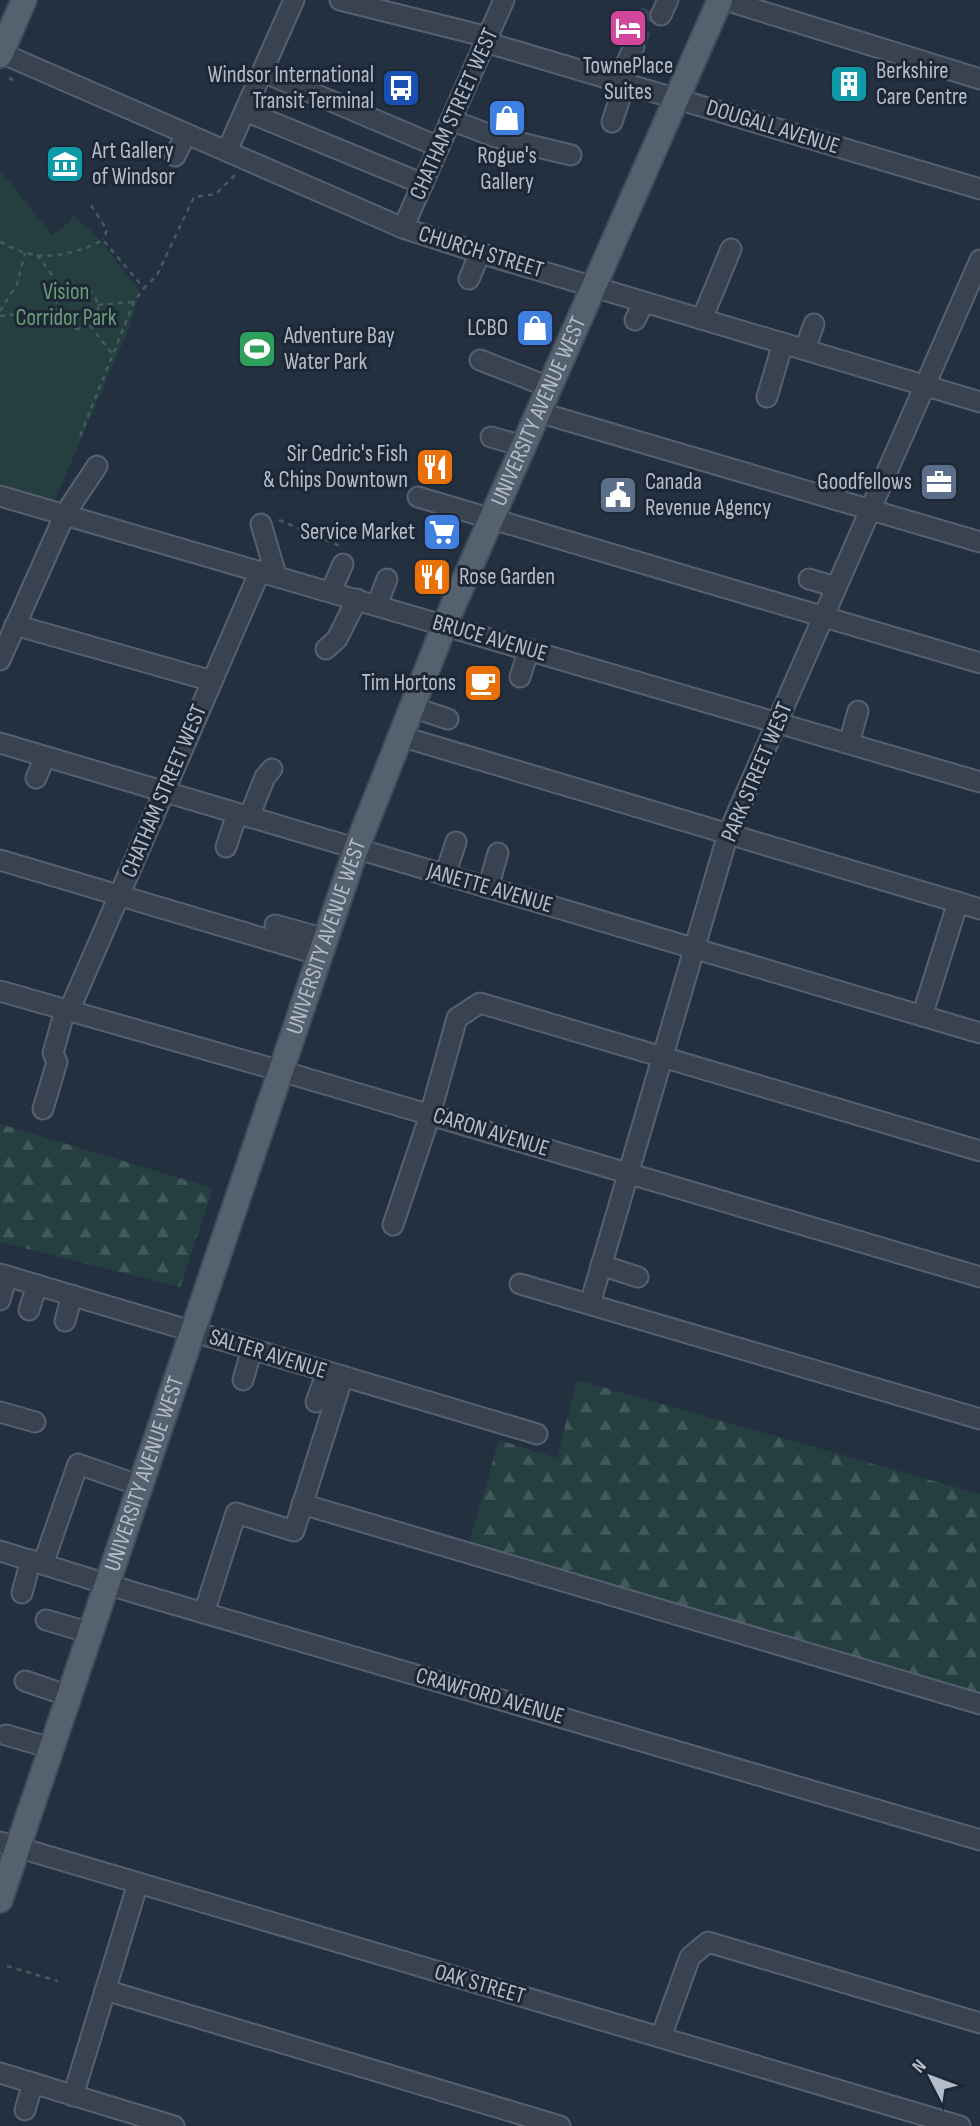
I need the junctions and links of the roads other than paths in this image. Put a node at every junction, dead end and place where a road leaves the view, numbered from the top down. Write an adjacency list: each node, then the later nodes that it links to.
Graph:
1 (24, 0): 9 (main road)
2 (294, 0): 10 (street)
3 (340, 0): 7 (street, DOUGALL AVENUE)
4 (504, 0): 7 (street, CHATHAM STREET WEST)
5 (720, 0): 13 (main road, UNIVERSITY AVENUE WEST)
6 (725, 0): 11 (street)
7 (487, 39): 12 (street, DOUGALL AVENUE); 15 (street, CHATHAM STREET WEST)
8 (639, 49): 12 (street)
9 (1, 54): 17 (street, CHURCH STREET)
10 (263, 72): 14 (street); 18 (street)
11 (980, 79)
12 (624, 83): 13 (street, DOUGALL AVENUE); 16 (street)
13 (676, 99): 23 (street, DOUGALL AVENUE); 29 (main road, UNIVERSITY AVENUE WEST)
14 (245, 111): 19 (street); 22 (street)
15 (451, 120): 18 (street, CHATHAM STREET WEST); 20 (street)
16 (612, 122)
17 (186, 134): 19 (street, CHURCH STREET); 21 (street)
18 (439, 147): 22 (street, CHATHAM STREET WEST)
19 (227, 151): 24 (street, CHURCH STREET)
20 (571, 155)
21 (175, 156)
22 (423, 184): 24 (street, CHATHAM STREET WEST)
23 (980, 189)
24 (403, 228): 26 (street, CHURCH STREET)
25 (731, 249): 32 (street)
26 (480, 253): 28 (street); 29 (street, CHURCH STREET)
27 (980, 260): 30 (street, PARK STREET WEST)
28 (469, 279)
29 (593, 286): 31 (street, CHURCH STREET); 39 (main road, UNIVERSITY AVENUE WEST)
30 (973, 294): 38 (street, PARK STREET WEST)
31 (644, 302): 32 (street, CHURCH STREET); 33 (street)
32 (702, 319): 35 (street, CHURCH STREET)
33 (635, 320)
34 (814, 324): 36 (street)
35 (783, 343): 36 (street, CHURCH STREET); 40 (street)
36 (805, 349): 38 (street, CHURCH STREET)
37 (480, 360): 39 (street)
38 (925, 386): 41 (street, CHURCH STREET); 48 (street, PARK STREET WEST)
39 (549, 387): 42 (main road, UNIVERSITY AVENUE WEST)
40 (767, 397)
41 (980, 402)
42 (538, 412): 44 (main road, UNIVERSITY AVENUE WEST); 48 (street)
43 (491, 436): 44 (street)
44 (523, 446): 50 (main road, UNIVERSITY AVENUE WEST)
45 (97, 466): 49 (street)
46 (0, 496): 49 (street, BRUCE AVENUE)
47 (418, 497): 50 (street)
48 (870, 510): 52 (street); 57 (street, PARK STREET WEST)
49 (65, 514): 54 (street, BRUCE AVENUE); 62 (street)
50 (491, 519): 60 (street); 61 (main road, UNIVERSITY AVENUE WEST)
51 (270, 522): 54 (street)
52 (980, 542)
53 (342, 555): 58 (street)
54 (268, 573): 58 (street, BRUCE AVENUE); 67 (street, CHATHAM STREET WEST)
55 (387, 579): 59 (street)
56 (809, 579): 57 (street)
57 (836, 587): 60 (street, PARK STREET WEST)
58 (344, 595): 59 (street, BRUCE AVENUE)
59 (377, 605): 61 (street, BRUCE AVENUE)
60 (823, 617): 65 (street); 71 (street, PARK STREET WEST)
61 (445, 624): 63 (street, BRUCE AVENUE); 68 (main road, UNIVERSITY AVENUE WEST)
62 (15, 625): 64 (street); 67 (street)
63 (529, 649): 66 (street); 71 (street, BRUCE AVENUE)
64 (1, 654)
65 (980, 663)
66 (520, 677)
67 (212, 681): 78 (street, CHATHAM STREET WEST)
68 (412, 708): 70 (street); 72 (main road, UNIVERSITY AVENUE WEST)
69 (858, 711): 74 (street)
70 (447, 719)
71 (777, 722): 74 (street, BRUCE AVENUE); 80 (street, PARK STREET WEST)
72 (400, 736): 80 (street); 83 (main road, UNIVERSITY AVENUE WEST)
73 (0, 743): 75 (street, JANETTE AVENUE)
74 (849, 743): 77 (street, BRUCE AVENUE)
75 (45, 757): 76 (street); 78 (street, JANETTE AVENUE)
76 (36, 778)
77 (980, 782)
78 (164, 792): 79 (street, JANETTE AVENUE); 88 (street, CHATHAM STREET WEST)
79 (248, 817): 82 (street); 83 (street, JANETTE AVENUE)
80 (728, 834): 89 (street); 93 (street, PARK STREET WEST)
81 (456, 842): 86 (street)
82 (226, 847)
83 (356, 849): 86 (street, JANETTE AVENUE); 92 (main road, UNIVERSITY AVENUE WEST)
84 (498, 853): 87 (street)
85 (0, 860): 88 (street)
86 (445, 875): 87 (street, JANETTE AVENUE)
87 (488, 888): 93 (street, JANETTE AVENUE)
88 (119, 896): 92 (street); 95 (street, CHATHAM STREET WEST)
89 (958, 902): 90 (street); 96 (street)
90 (980, 909)
91 (275, 925): 92 (street)
92 (323, 947): 99 (main road, UNIVERSITY AVENUE WEST)
93 (695, 948): 96 (street, JANETTE AVENUE); 98 (street, PARK STREET WEST)
94 (0, 991): 95 (street, CARON AVENUE)
95 (70, 1011): 99 (street, CARON AVENUE); 100 (street, CHATHAM STREET WEST)
96 (922, 1016): 97 (street, JANETTE AVENUE)
97 (980, 1033)
98 (663, 1057): 101 (street); 102 (street); 103 (street, PARK STREET WEST)
99 (281, 1070): 101 (street, CARON AVENUE); 116 (main road, UNIVERSITY AVENUE WEST)
100 (43, 1109)
101 (430, 1115): 103 (street, CARON AVENUE); 104 (street)
102 (980, 1151)
103 (629, 1173): 105 (street, PARK STREET WEST); 108 (street, CARON AVENUE)
104 (393, 1225)
105 (601, 1265): 107 (street); 113 (street, PARK STREET WEST)
106 (4, 1275): 110 (street, SALTER AVENUE); 112 (street)
107 (638, 1277)
108 (980, 1277)
109 (520, 1284): 113 (street)
110 (37, 1285): 111 (street, SALTER AVENUE); 114 (street)
111 (72, 1295): 115 (street); 116 (street, SALTER AVENUE)
112 (0, 1300)
113 (590, 1304): 122 (street)
114 (29, 1310)
115 (65, 1321)
116 (193, 1332): 117 (street, SALTER AVENUE); 125 (main road, UNIVERSITY AVENUE WEST)
117 (252, 1349): 118 (street, SALTER AVENUE); 119 (street)
118 (335, 1374): 120 (street); 124 (street, SALTER AVENUE); 126 (street)
119 (243, 1380)
120 (316, 1402)
121 (0, 1412): 123 (street)
122 (980, 1419)
123 (35, 1422)
124 (537, 1434)
125 (141, 1486): 128 (street); 129 (main road, UNIVERSITY AVENUE WEST)
126 (302, 1504): 131 (street); 136 (street)
127 (0, 1551): 128 (street, CRAWFORD AVENUE)
128 (37, 1562): 129 (street, CRAWFORD AVENUE); 130 (street)
129 (107, 1583): 131 (street, CRAWFORD AVENUE); 133 (main road, UNIVERSITY AVENUE WEST)
130 (22, 1593)
131 (204, 1613): 139 (street, CRAWFORD AVENUE)
132 (46, 1619): 133 (street)
133 (91, 1633): 135 (main road, UNIVERSITY AVENUE WEST)
134 (24, 1681): 135 (street)
135 (69, 1696): 138 (main road, UNIVERSITY AVENUE WEST)
136 (980, 1704)
137 (6, 1735): 138 (street)
138 (51, 1748): 140 (main road, UNIVERSITY AVENUE WEST)
139 (980, 1840)
140 (9, 1845): 141 (street, OAK STREET); 142 (main road, UNIVERSITY AVENUE WEST)
141 (138, 1883): 143 (street); 145 (street, OAK STREET)
142 (0, 1900)
143 (105, 1990): 148 (street); 151 (street)
144 (980, 2023): 145 (street)
145 (661, 2038): 152 (street, OAK STREET)
146 (0, 2074): 147 (street)
147 (33, 2083): 148 (street); 149 (street)
148 (73, 2096): 150 (street)
149 (25, 2110)
150 (174, 2126)
151 (560, 2126)
152 (960, 2126)

